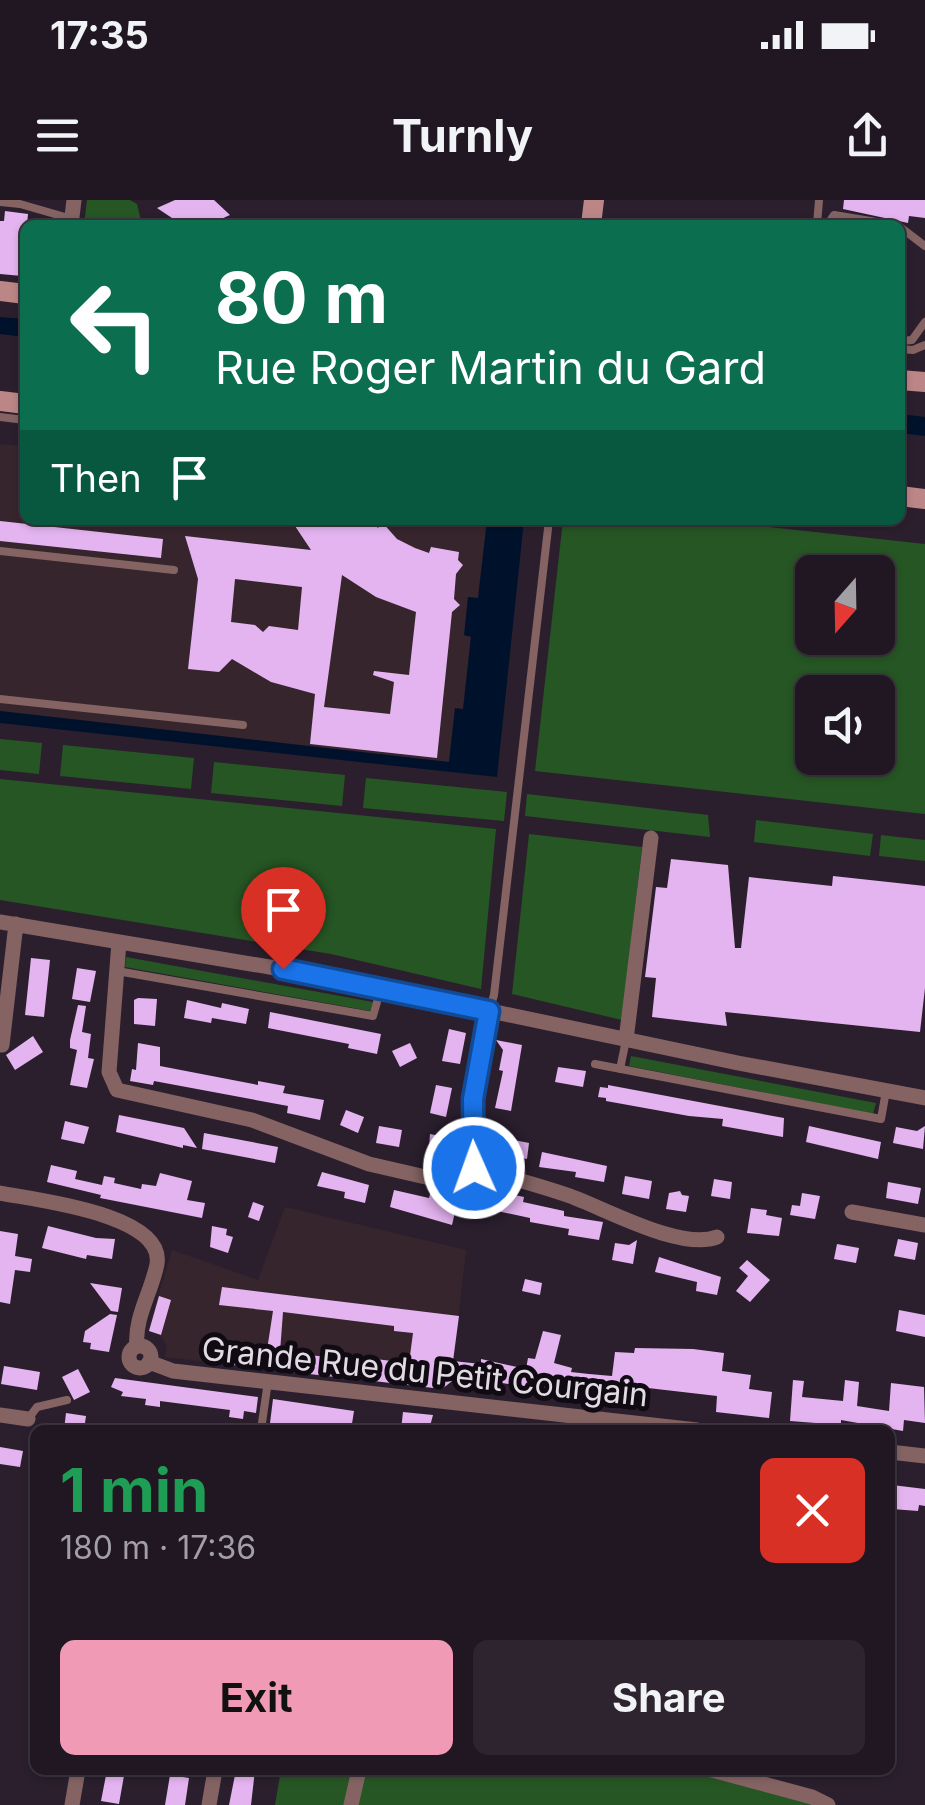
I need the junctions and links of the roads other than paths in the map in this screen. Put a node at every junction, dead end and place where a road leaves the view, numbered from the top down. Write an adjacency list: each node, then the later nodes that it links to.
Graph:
1 (0, 202): 2 (lane)
2 (66, 220)
3 (827, 220): 4 (lane)
4 (863, 220)
5 (925, 322): 7 (lane)
6 (925, 334): 8 (lane)
7 (905, 341)
8 (925, 344)
9 (548, 525): 19 (lane)
10 (0, 551): 11 (lane)
11 (174, 570)
12 (0, 700): 13 (lane)
13 (243, 725)
14 (652, 838): 20 (street)
15 (8, 923): 16 (street); 21 (street)
16 (119, 942): 17 (street); 18 (street)
17 (117, 971): 18 (lane); 26 (street)
18 (381, 988): 19 (street)
19 (489, 1011): 20 (street); 26 (street)
20 (626, 1040): 23 (lane); 24 (street)
21 (2, 1045)
22 (596, 1064): 23 (lane)
23 (620, 1069): 24 (lane)
24 (886, 1091): 25 (street)
25 (925, 1098)
26 (474, 1168): 30 (street)
27 (0, 1193): 31 (street, Grande Rue du Petit Courgain)
28 (852, 1212): 29 (street)
29 (925, 1225)
30 (717, 1237)
31 (268, 1382): 35 (lane); 36 (street, Grande Rue du Petit Courgain)
32 (67, 1400): 34 (lane)
33 (0, 1415): 34 (street)
34 (28, 1420)
35 (261, 1425)
36 (652, 1425)
37 (895, 1453): 38 (street)
38 (925, 1456)
39 (77, 1775): 43 (street)
40 (214, 1775): 44 (street)
41 (359, 1775): 45 (street)
42 (731, 1775): 46 (street)
43 (72, 1805)
44 (209, 1805)
45 (351, 1805)
46 (828, 1805)

